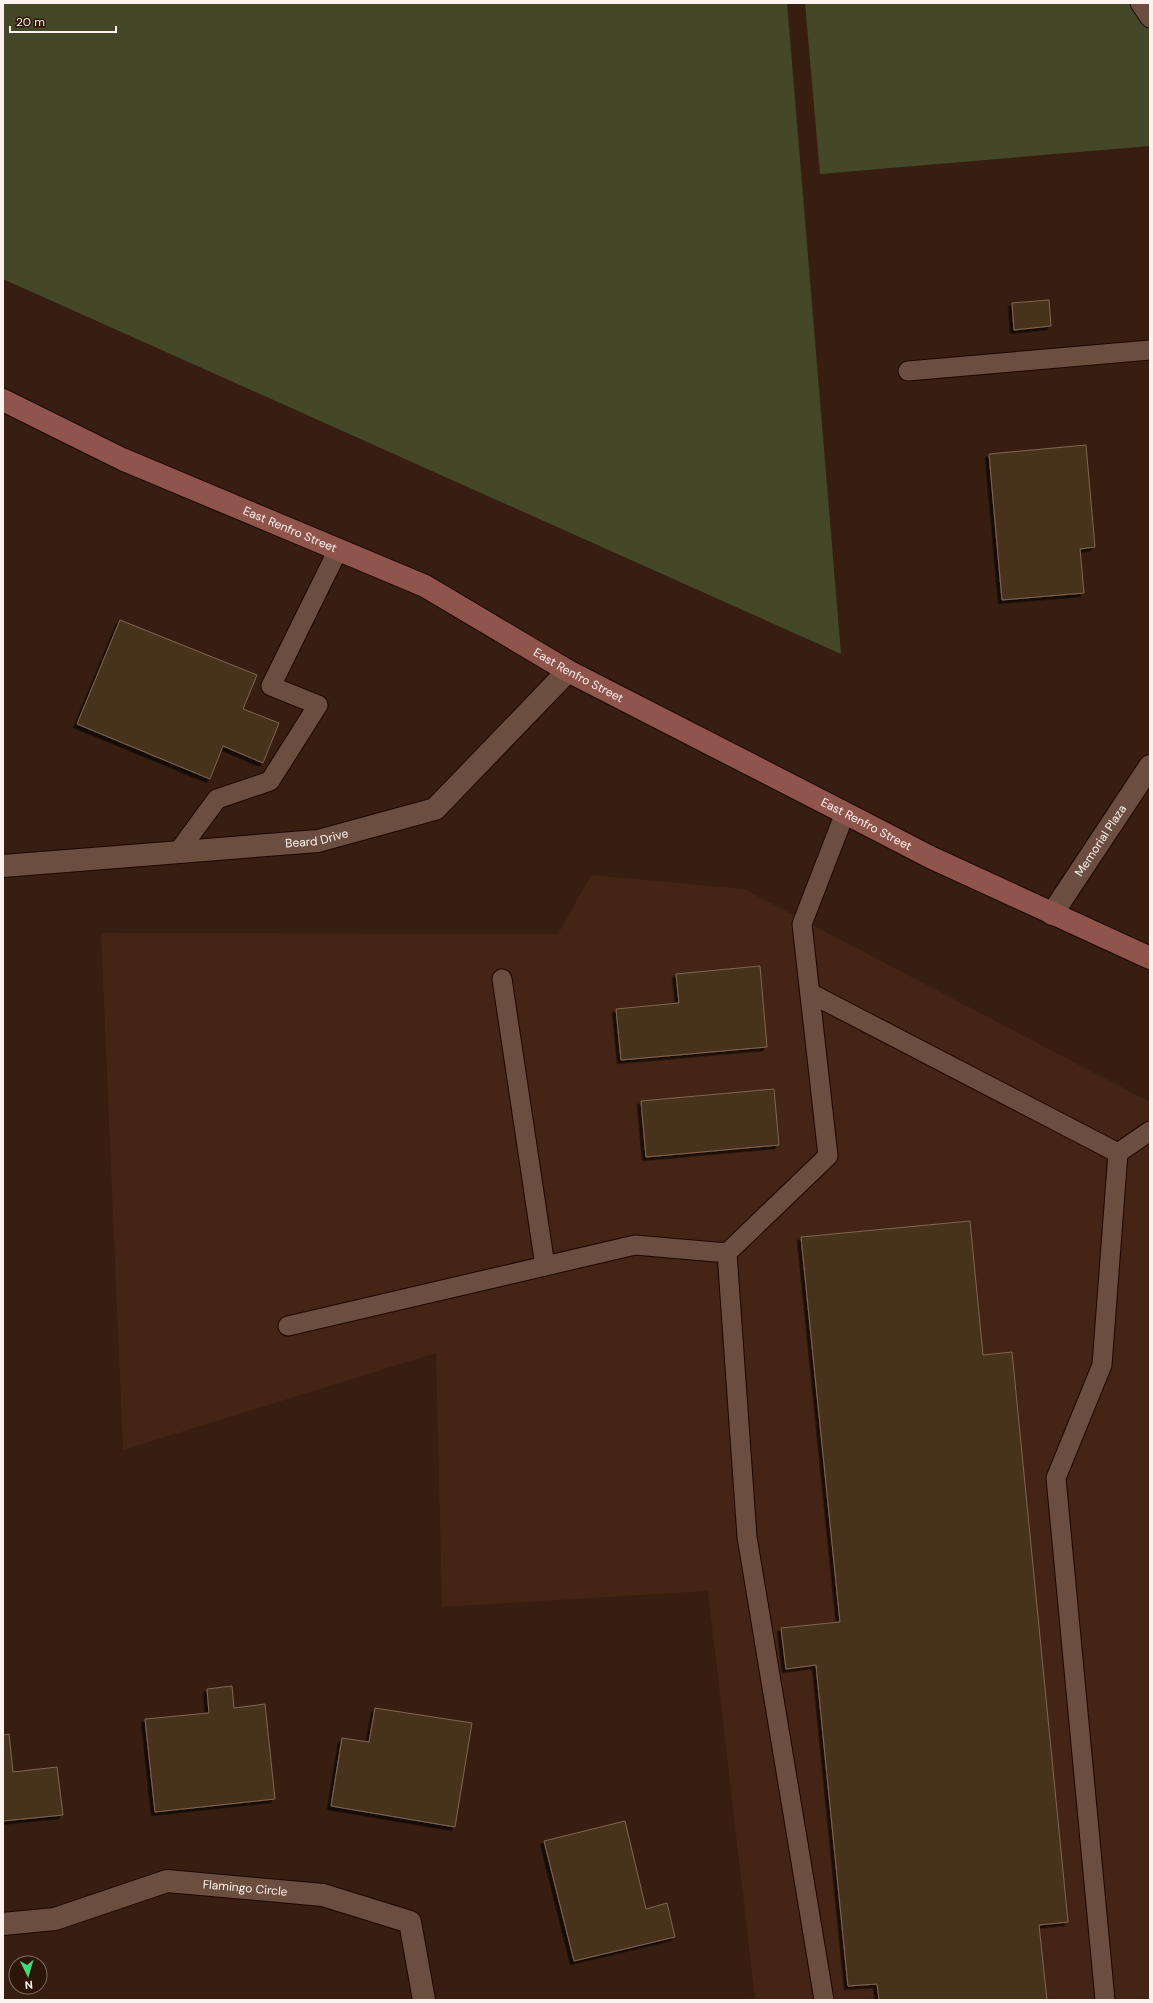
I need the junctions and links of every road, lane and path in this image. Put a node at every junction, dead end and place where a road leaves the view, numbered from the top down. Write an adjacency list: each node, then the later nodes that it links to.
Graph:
1 (1140, 3): 2 (lane)
2 (1150, 18)
3 (1150, 350): 4 (lane)
4 (908, 371)
5 (3, 400): 6 (main road, East Renfro Street)
6 (338, 550): 7 (main road, East Renfro Street); 10 (lane)
7 (568, 671): 9 (main road, East Renfro Street); 10 (street, Beard Drive)
8 (1150, 766): 12 (street, Memorial Plaza)
9 (846, 813): 12 (main road, East Renfro Street); 15 (lane)
10 (178, 852): 11 (street, Beard Drive)
11 (3, 866)
12 (1052, 914): 13 (main road, East Renfro Street)
13 (1150, 958)
14 (502, 979): 19 (lane)
15 (810, 994): 17 (lane); 18 (lane)
16 (1150, 1131): 17 (lane)
17 (1118, 1153): 24 (lane)
18 (727, 1253): 19 (lane); 23 (lane)
19 (545, 1266): 20 (lane)
20 (288, 1326)
21 (3, 1924): 22 (street, Flamingo Circle)
22 (424, 2000)
23 (824, 2000)
24 (1105, 2000)

